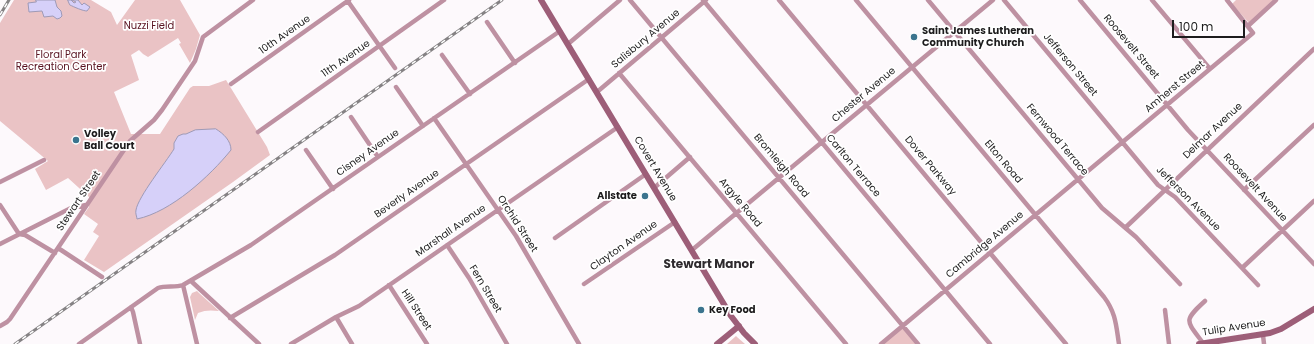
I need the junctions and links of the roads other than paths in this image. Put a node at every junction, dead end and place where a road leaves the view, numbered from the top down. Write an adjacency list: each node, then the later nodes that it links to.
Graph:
1 (253, 0): 64 (street, Stewart Street)
2 (348, 0): 23 (street); 32 (street, 10th Avenue)
3 (444, 0): 23 (street, 11th Avenue)
4 (541, 0): 19 (main road, Covert Avenue)
5 (620, 0): 22 (street)
6 (630, 0): 21 (street, Bromleigh Road)
7 (779, 0): 36 (street, Dover Parkway)
8 (856, 0): 27 (street, Elton Road)
9 (928, 0): 20 (street, Fernwood Terrace)
10 (993, 0): 20 (street, Chester Avenue)
11 (1004, 0): 46 (street, Jefferson Street)
12 (1080, 0): 37 (street, Roosevelt Street)
13 (1152, 0): 29 (street)
14 (1227, 0): 18 (street)
15 (1276, 0): 18 (street)
16 (705, 1): 21 (street, Salisbury Avenue); 45 (street, Carlton Terrace)
17 (487, 22): 26 (street)
18 (1249, 25): 29 (street, Amherst Street)
19 (560, 31): 22 (main road, Covert Avenue); 26 (street, Cisney Avenue)
20 (954, 32): 27 (street, Chester Avenue); 56 (street, Fernwood Terrace)
21 (662, 37): 30 (street, Salisbury Avenue); 55 (street, Bromleigh Road)
22 (568, 44): 31 (main road, Covert Avenue)
23 (379, 46): 28 (street); 44 (street, 11th Avenue)
24 (1314, 49): 48 (street, Delmar Avenue)
25 (442, 54): 35 (street)
26 (514, 63): 35 (street, Cisney Avenue)
27 (912, 67): 36 (street, Chester Avenue); 67 (street, Elton Road)
28 (395, 68)
29 (1210, 69): 37 (street, Amherst Street)
30 (619, 73): 34 (street, Salisbury Avenue); 50 (street, Argyle Road)
31 (589, 79): 34 (main road, Covert Avenue); 53 (street, Beverly Avenue)
32 (231, 84)
33 (396, 86): 42 (street)
34 (597, 92): 43 (main road, Covert Avenue)
35 (470, 94): 39 (street, Cisney Avenue)
36 (867, 105): 45 (street, Chester Avenue); 77 (street, Dover Parkway)
37 (1168, 105): 40 (street, Roosevelt Street); 46 (street, Amherst Street)
38 (351, 117): 49 (street)
39 (434, 118): 42 (street, Cisney Avenue); 53 (street, Orchid Street)
40 (1183, 124): 48 (street, Roosevelt Avenue)
41 (1314, 125): 61 (street)
42 (423, 126): 49 (street, Cisney Avenue)
43 (618, 126): 54 (main road, Covert Avenue); 65 (street, Marshall Avenue)
44 (258, 132)
45 (822, 142): 55 (street, Chester Avenue); 88 (street, Carlton Terrace)
46 (1123, 142): 52 (street, Amherst Street); 60 (street, Jefferson Avenue)
47 (306, 150): 59 (street)
48 (1206, 150): 60 (street, Delmar Avenue); 61 (street, Roosevelt Avenue)
49 (378, 157): 59 (street, Cisney Avenue)
50 (690, 157): 58 (street); 66 (street, Argyle Road)
51 (44, 160): 57 (street)
52 (1101, 161): 56 (street, Cambridge Avenue)
53 (466, 164): 65 (street, Orchid Street); 94 (street, Beverly Avenue)
54 (646, 174): 58 (main road, Covert Avenue); 72 (street)
55 (779, 177): 66 (street, Chester Avenue); 97 (street, Bromleigh Road)
56 (1078, 180): 67 (street, Cambridge Avenue); 69 (street, Fernwood Terrace)
57 (0, 182)
58 (654, 188): 68 (main road, Covert Avenue)
59 (333, 189): 82 (street, Cisney Avenue)
60 (1165, 189): 69 (street, Delmar Avenue); 80 (street, Jefferson Avenue)
61 (1244, 190): 70 (street, Roosevelt Avenue)
62 (1314, 201): 70 (street)
63 (0, 205): 71 (street)
64 (86, 205): 71 (street); 75 (street, Stewart Street)
65 (498, 210): 74 (street, Marshall Avenue); 107 (street, Orchid Street)
66 (737, 213): 76 (street, Chester Avenue); 110 (street, Argyle Road)
67 (1035, 215): 77 (street, Cambridge Avenue); 115 (street, Elton Road)
68 (675, 222): 76 (main road, Covert Avenue); 83 (street, Clayton Avenue)
69 (1126, 227): 84 (street, Fernwood Terrace)
70 (1282, 230): 79 (street, Roosevelt Avenue); 80 (street)
71 (19, 234): 73 (street); 78 (street)
72 (555, 238)
73 (0, 244)
74 (447, 245): 86 (street, Marshall Avenue); 106 (street, Fern Street)
75 (58, 248): 78 (street, Stewart Street); 81 (street)
76 (692, 250): 96 (main road, Covert Avenue)
77 (990, 253): 88 (street, Cambridge Avenue); 114 (street, Dover Parkway)
78 (55, 254): 95 (street, Stewart Street)
79 (1314, 264)
80 (1242, 268): 87 (street, Jefferson Avenue)
81 (102, 277)
82 (192, 281): 85 (street, Cisney Avenue); 94 (street)
83 (584, 284)
84 (1180, 284)
85 (183, 285): 90 (street, Cisney Avenue); 101 (street)
86 (389, 285): 93 (street, Marshall Avenue); 105 (street, Hill Street)
87 (1258, 285)
88 (946, 290): 97 (street, Cambridge Avenue); 113 (street, Carlton Terrace)
89 (1205, 301): 117 (street)
90 (131, 307): 99 (street, Cisney Avenue); 100 (street)
91 (1314, 309): 98 (main road, Tulip Avenue)
92 (1165, 310): 116 (street)
93 (336, 317): 103 (street, Marshall Avenue); 104 (street)
94 (230, 318): 102 (street)
95 (0, 326)
96 (738, 326): 108 (main road); 109 (main road, Covert Avenue)
97 (903, 326): 111 (street, Cambridge Avenue); 112 (street, Bromleigh Road)
98 (1263, 335): 117 (main road, Tulip Avenue); 118 (street)
99 (82, 343)
100 (140, 344)
101 (197, 344)
102 (259, 344)
103 (291, 344)
104 (352, 344)
105 (427, 344)
106 (507, 344)
107 (579, 344)
108 (718, 344)
109 (755, 344)
110 (846, 344)
111 (882, 344)
112 (918, 344)
113 (990, 344)
114 (1066, 344)
115 (1118, 344)
116 (1169, 344)
117 (1201, 344)
118 (1264, 344)

